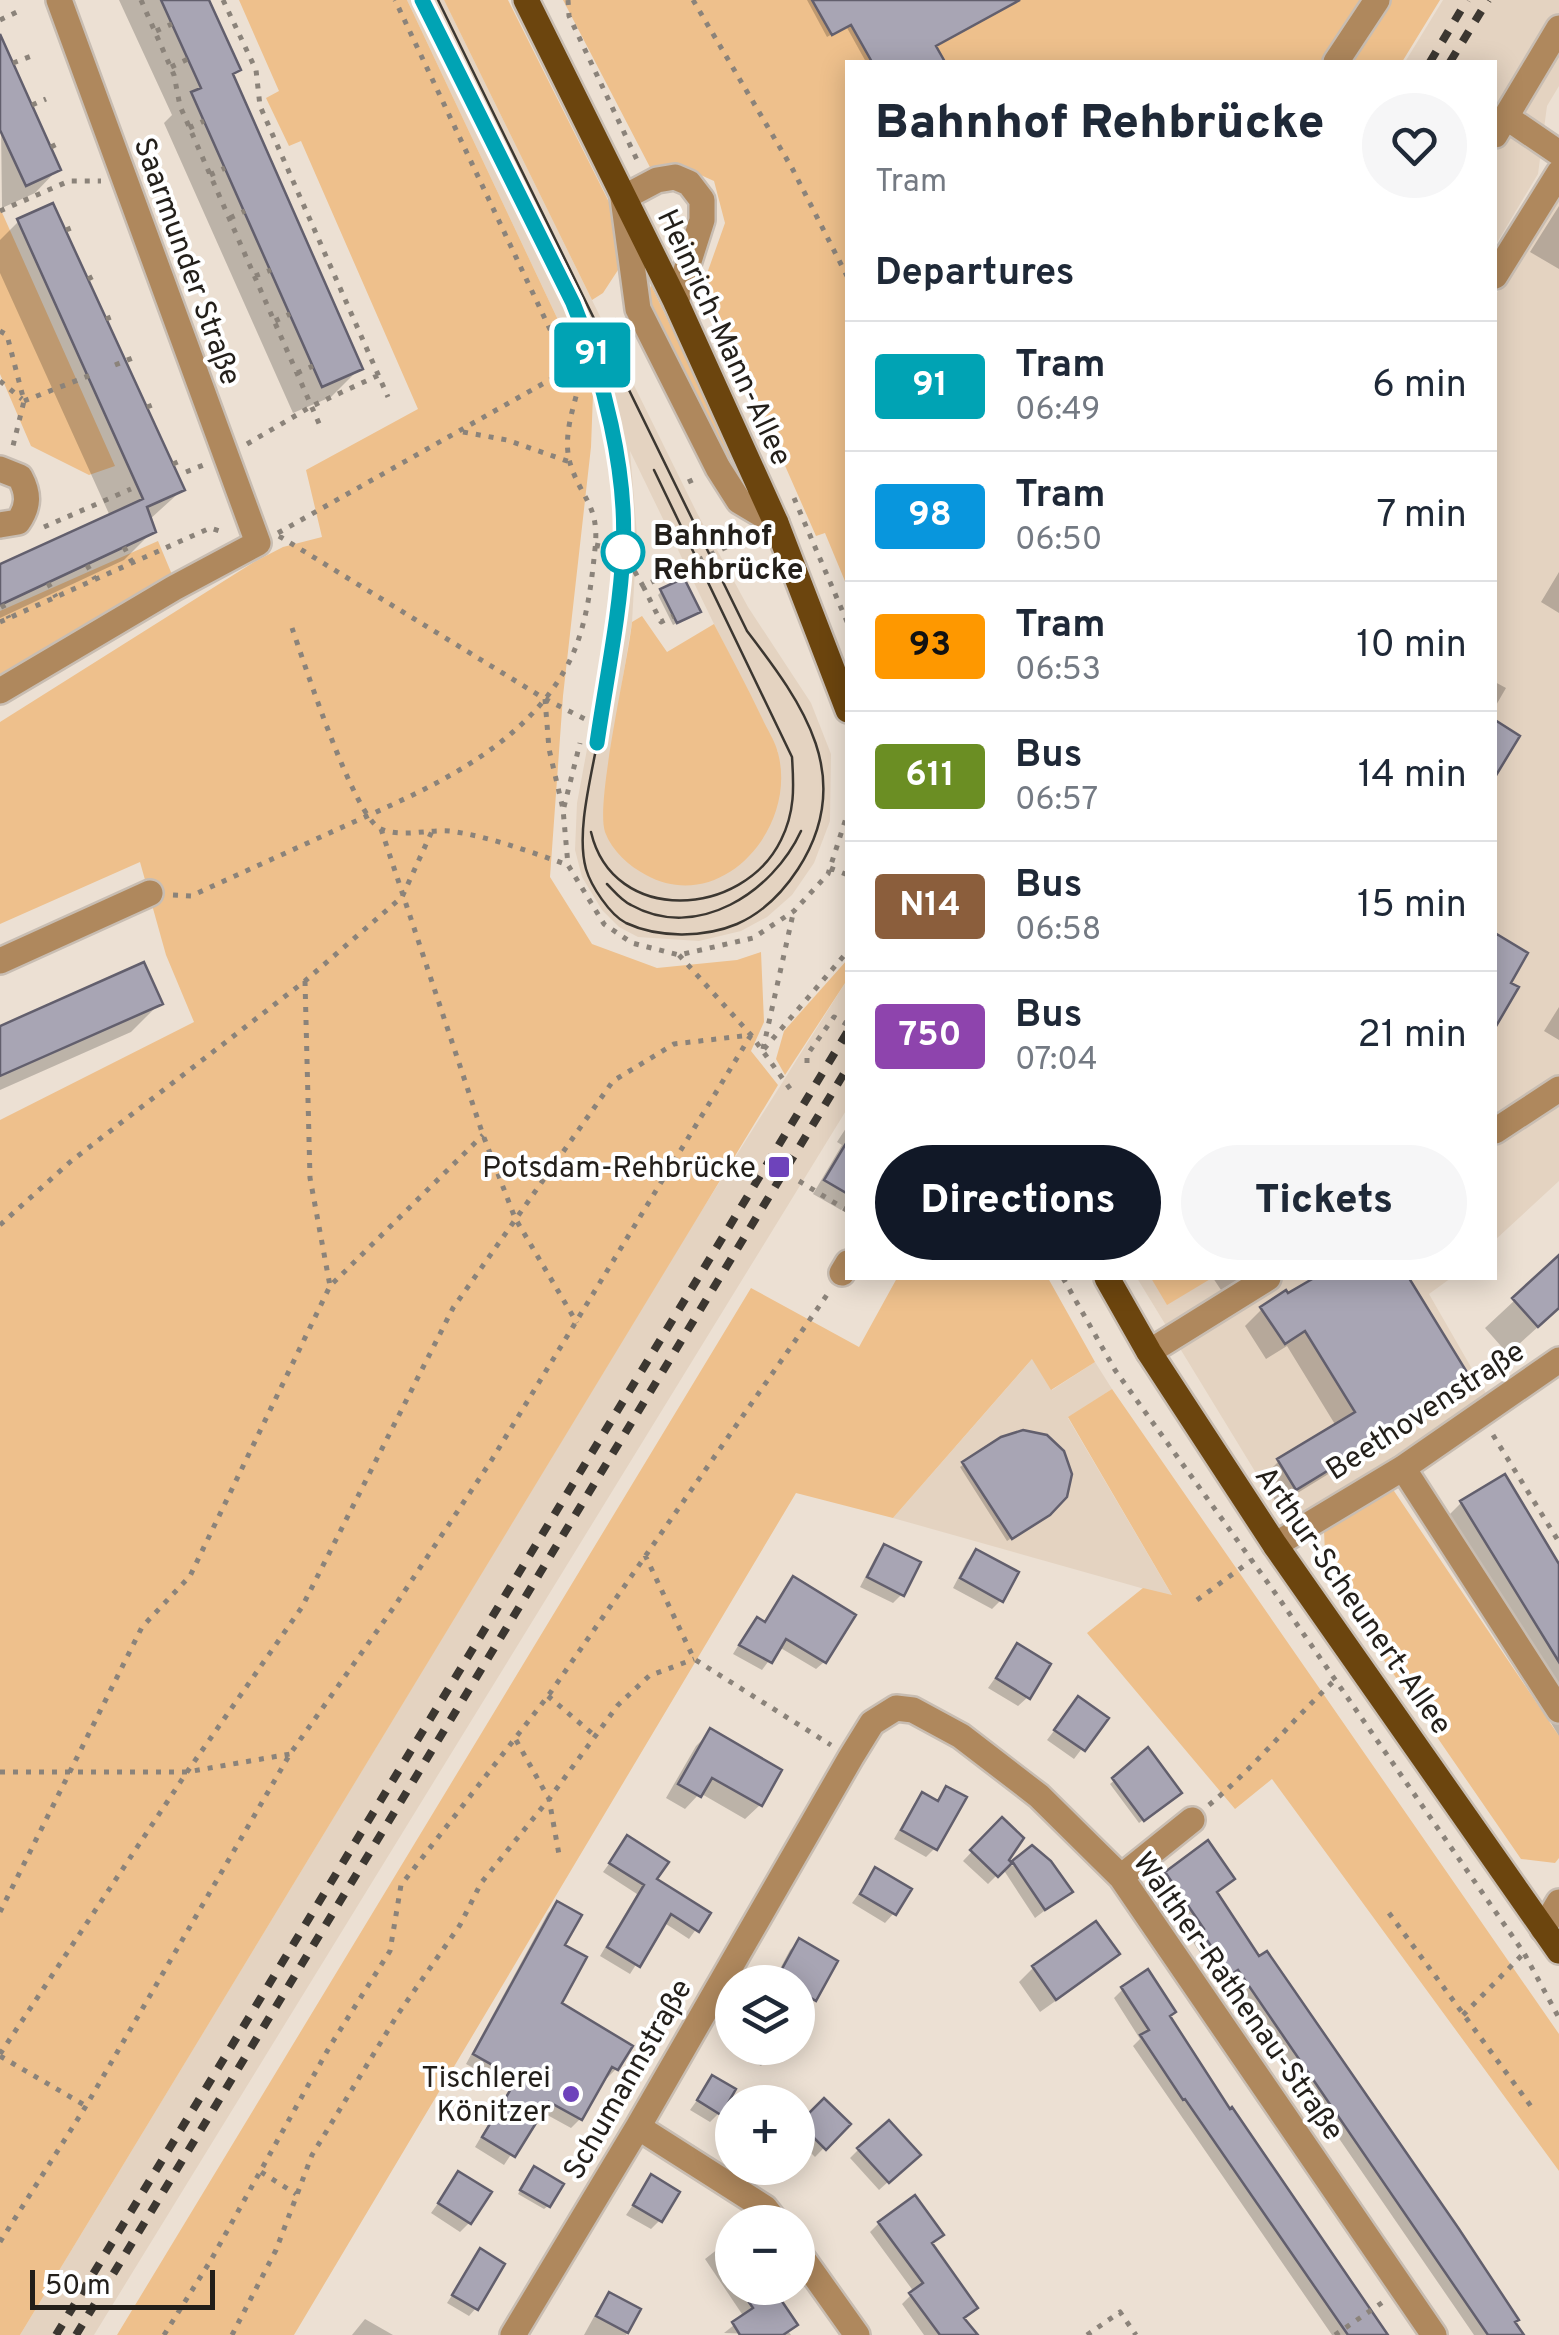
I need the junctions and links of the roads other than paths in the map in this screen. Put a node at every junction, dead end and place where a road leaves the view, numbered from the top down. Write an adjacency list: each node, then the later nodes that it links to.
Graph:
1 (59, 0): 15 (street, Saarmunder Straße)
2 (526, 0): 9 (main road, Heinrich-Mann-Allee)
3 (1377, 0): 5 (street)
4 (1559, 28): 6 (street)
5 (1337, 60)
6 (1500, 126): 7 (street)
7 (1559, 152)
8 (1559, 173): 10 (street)
9 (624, 198): 11 (main road, Heinrich-Mann-Allee); 11 (street); 13 (street)
10 (1497, 273)
11 (676, 302): 13 (main road, Heinrich-Mann-Allee)
12 (4, 469): 14 (street)
13 (776, 523): 16 (main road, Heinrich-Mann-Allee)
14 (0, 525)
15 (0, 691)
16 (845, 702)
17 (150, 893): 18 (street)
18 (0, 961)
19 (1559, 1090): 20 (street)
20 (1497, 1130)
21 (1108, 1280): 23 (main road, Arthur-Scheunert-Allee)
22 (1265, 1280): 23 (street)
23 (1148, 1352): 26 (main road, Arthur-Scheunert-Allee)
24 (1559, 1360): 25 (street, Beethovenstraße)
25 (1403, 1468): 26 (street, Beethovenstraße); 28 (street)
26 (1275, 1545): 32 (main road, Arthur-Scheunert-Allee)
27 (896, 1708): 30 (street, Walther-Rathenau-Straße); 34 (street, Schumannstraße)
28 (1559, 1710)
29 (1192, 1820): 30 (street)
30 (1121, 1877): 39 (street, Walther-Rathenau-Straße)
31 (1559, 1902): 32 (street)
32 (1543, 1929): 33 (main road, Arthur-Scheunert-Allee)
33 (1559, 1952)
34 (638, 2128): 35 (street); 37 (street, Schumannstraße)
35 (760, 2205)
36 (815, 2276): 38 (street)
37 (513, 2335)
38 (857, 2335)
39 (1434, 2335)

